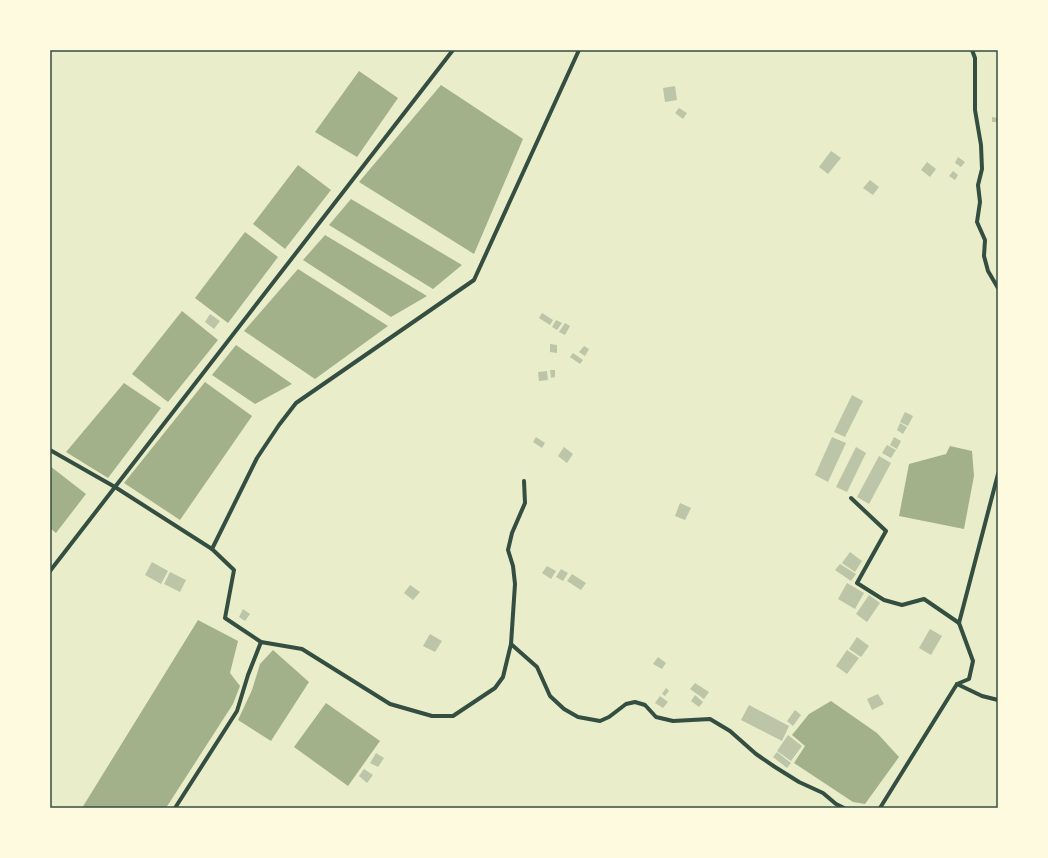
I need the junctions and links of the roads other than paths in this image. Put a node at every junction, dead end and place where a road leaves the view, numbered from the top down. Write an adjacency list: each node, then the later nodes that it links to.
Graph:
1 (453, 50): 8 (street)
2 (579, 50): 10 (street)
3 (972, 50): 4 (street)
4 (998, 288)
5 (50, 450): 8 (street)
6 (998, 474): 12 (street)
7 (524, 481): 14 (street)
8 (115, 487): 10 (street); 11 (street)
9 (851, 498): 12 (street)
10 (212, 549): 13 (street)
11 (50, 571)
12 (959, 623): 15 (street)
13 (261, 642): 14 (street); 17 (street)
14 (511, 644): 18 (street)
15 (957, 684): 16 (street); 19 (street)
16 (998, 700)
17 (175, 808)
18 (844, 808)
19 (880, 808)

